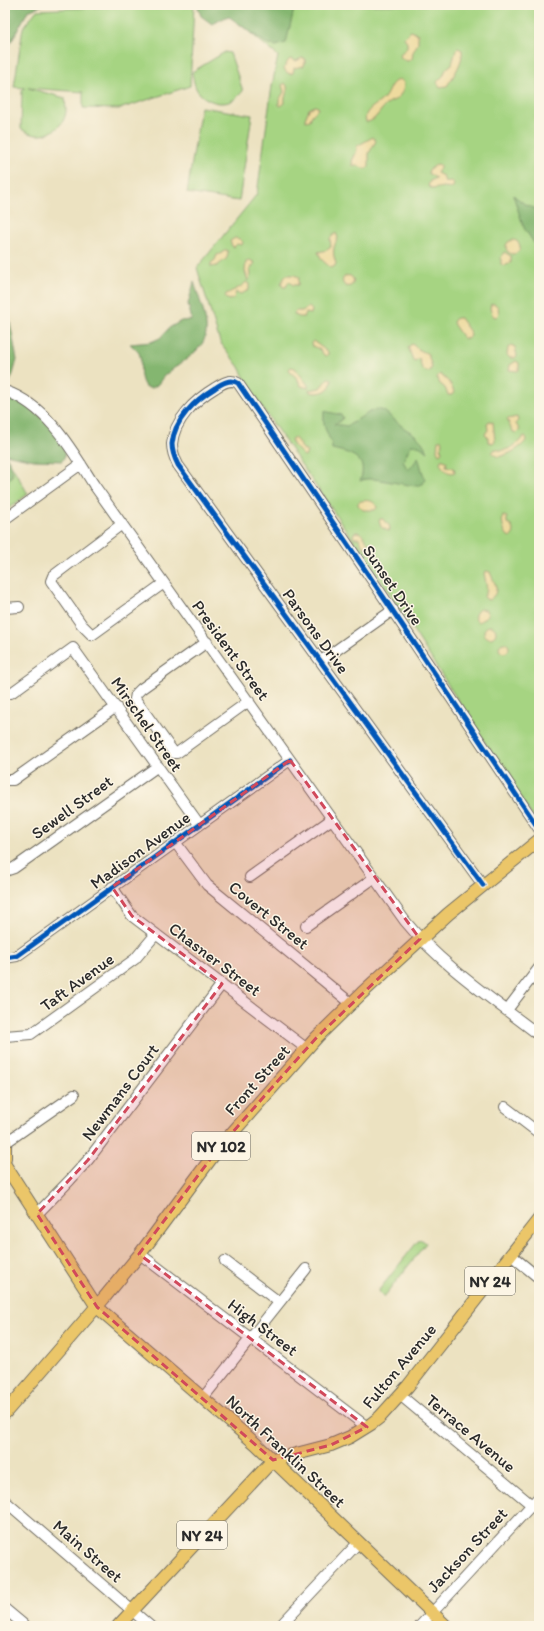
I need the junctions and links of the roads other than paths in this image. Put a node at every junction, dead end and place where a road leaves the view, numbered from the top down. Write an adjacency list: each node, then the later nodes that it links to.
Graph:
1 (5, 391): 3 (street, President Street)
2 (210, 391): 9 (street, Sunset Drive); 11 (street, Parsons Drive)
3 (81, 464): 4 (street); 5 (street, President Street)
4 (5, 519)
5 (122, 524): 6 (street, President Street); 6 (street)
6 (164, 583): 10 (street, President Street)
7 (20, 607): 8 (street)
8 (5, 608)
9 (393, 610): 11 (street); 20 (street, Sunset Drive)
10 (207, 642): 13 (street, President Street); 13 (street)
11 (320, 661): 26 (street, Parsons Drive)
12 (5, 693): 14 (street, Mirschel Street)
13 (249, 701): 15 (street, President Street)
14 (116, 707): 16 (street, Mirschel Street); 17 (street)
15 (290, 760): 18 (street, President Street); 19 (street, Madison Avenue)
16 (158, 766): 19 (street, Mirschel Street); 23 (street, Sewell Street)
17 (5, 780)
18 (332, 819): 24 (street); 25 (street, President Street)
19 (200, 824): 22 (street, Madison Avenue)
20 (539, 829)
21 (539, 840): 26 (main road, Front Street / NY 102)
22 (175, 842): 27 (street, Madison Avenue); 34 (street, Covert Street)
23 (5, 871)
24 (250, 877)
25 (374, 878): 28 (street); 30 (street, President Street)
26 (483, 885): 30 (main road, Front Street / NY 102)
27 (112, 887): 29 (street, Chasner Street); 31 (street, Madison Avenue)
28 (306, 926)
29 (156, 934): 33 (street, Chasner Street); 37 (street, Taft Avenue)
30 (420, 939): 34 (main road, Front Street / NY 102); 35 (street, President Street)
31 (5, 958)
32 (539, 968): 35 (street)
33 (222, 984): 38 (street, Chasner Street); 45 (street, Newmans Court)
34 (352, 1004): 38 (main road, Front Street / NY 102)
35 (507, 1010): 36 (street, President Street)
36 (539, 1035)
37 (5, 1036)
38 (307, 1049): 47 (main road, Front Street / NY 102)
39 (74, 1096): 42 (street)
40 (505, 1107): 41 (street)
41 (539, 1133)
42 (5, 1143): 43 (main road, North Franklin Street)
43 (5, 1158): 44 (main road, North Franklin Street)
44 (6, 1168): 45 (main road, North Franklin Street)
45 (37, 1214): 53 (main road, North Franklin Street)
46 (539, 1219): 48 (main road, Fulton Avenue / NY 24)
47 (140, 1254): 53 (main road, Front Street / NY 102); 54 (street, High Street)
48 (511, 1255): 51 (street); 55 (main road, Fulton Avenue / NY 24)
49 (225, 1261): 52 (street)
50 (306, 1268): 52 (street)
51 (539, 1278)
52 (279, 1302): 54 (street)
53 (97, 1307): 56 (main road, North Franklin Street); 57 (main road, Front Street / NY 102)
54 (250, 1338): 56 (street); 58 (street, High Street)
55 (400, 1395): 58 (main road, Fulton Avenue / NY 24); 62 (street, Terrace Avenue)
56 (203, 1398): 59 (main road, North Franklin Street)
57 (5, 1413)
58 (367, 1426): 59 (main road, Fulton Avenue / NY 24)
59 (273, 1460): 63 (main road, North Franklin Street); 65 (main road, NY 24)
60 (539, 1497): 62 (street, Jackson Street)
61 (5, 1501): 65 (street, Main Street)
62 (535, 1508): 66 (street, Jackson Street)
63 (359, 1542): 66 (main road, North Franklin Street); 70 (street)
64 (5, 1609): 67 (street)
65 (132, 1610): 68 (main road, NY 24); 69 (street, Main Street)
66 (432, 1612): 71 (street, Jackson Street); 72 (main road, North Franklin Street)
67 (22, 1625)
68 (118, 1626)
69 (150, 1626)
70 (280, 1626)
71 (420, 1626)
72 (446, 1626)

